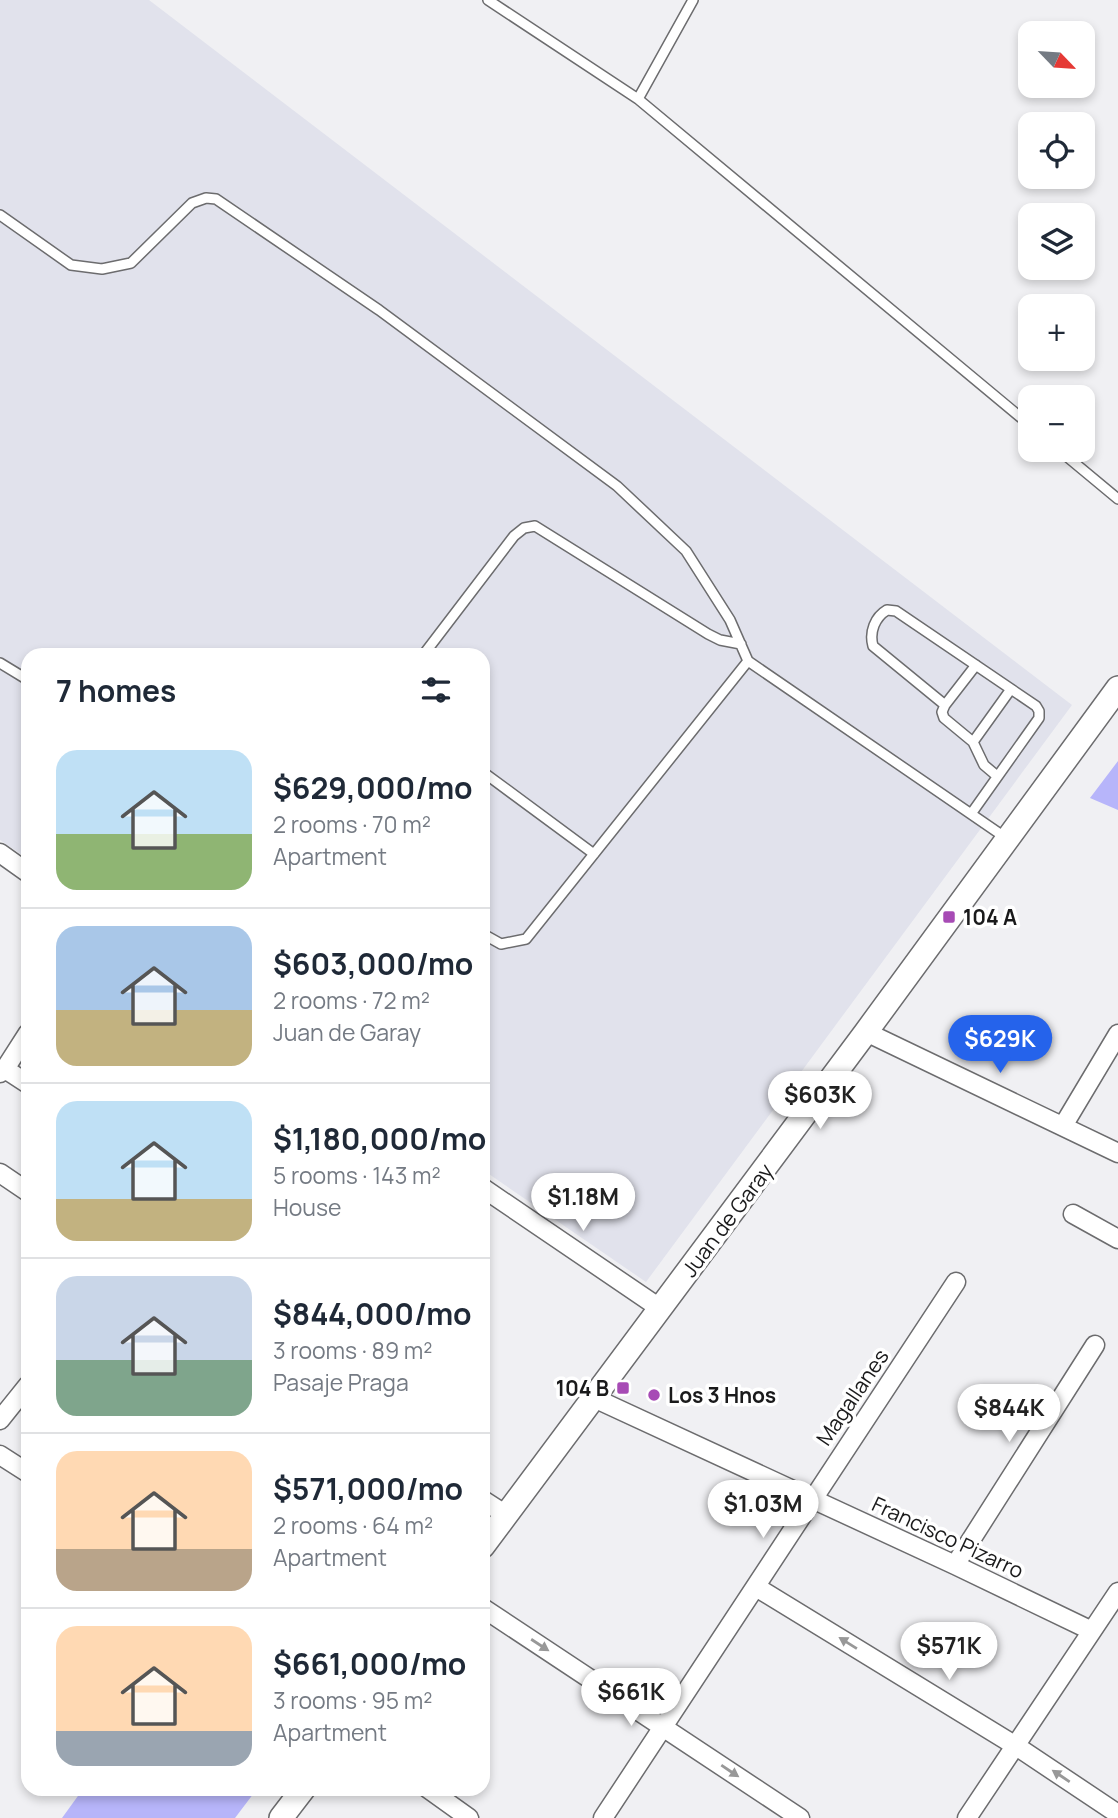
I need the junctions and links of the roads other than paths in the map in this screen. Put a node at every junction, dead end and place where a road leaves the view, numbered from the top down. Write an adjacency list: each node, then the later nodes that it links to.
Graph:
1 (488, 0): 3 (lane)
2 (693, 0): 3 (lane)
3 (638, 99): 5 (lane)
4 (0, 215): 8 (lane)
5 (1018, 415)
6 (1073, 462): 7 (lane)
7 (1118, 499)
8 (741, 644): 9 (lane); 10 (lane)
9 (429, 648)
10 (748, 661): 20 (lane); 23 (lane)
11 (0, 663): 13 (lane)
12 (976, 665): 15 (lane); 16 (lane); 16 (lane)
13 (21, 676)
14 (1118, 688): 21 (street, Juan de Garay)
15 (1011, 689): 17 (lane); 18 (lane)
16 (944, 705): 17 (lane)
17 (973, 742): 18 (lane)
18 (997, 776): 20 (lane)
19 (490, 777): 23 (lane)
20 (971, 814): 21 (lane)
21 (1007, 839): 26 (street, Juan de Garay)
22 (0, 853): 24 (street)
23 (594, 854): 25 (lane)
24 (21, 868)
25 (490, 938)
26 (866, 1032): 31 (street); 39 (street, Juan de Garay)
27 (1118, 1034): 31 (street)
28 (21, 1044): 29 (street)
29 (3, 1071): 30 (street)
30 (21, 1080)
31 (1063, 1126): 32 (street)
32 (1118, 1153)
33 (0, 1173): 34 (street)
34 (21, 1185)
35 (490, 1193): 39 (street)
36 (1073, 1214): 37 (street)
37 (1118, 1239)
38 (956, 1282): 46 (street, Magallanes)
39 (661, 1309): 42 (street, Juan de Garay)
40 (1095, 1345): 50 (street)
41 (21, 1394): 43 (street)
42 (594, 1398): 46 (street, Francisco Pizarro); 48 (street, Juan de Garay)
43 (0, 1420)
44 (0, 1455): 45 (street)
45 (21, 1468)
46 (812, 1499): 50 (street, Francisco Pizarro); 51 (street, Magallanes)
47 (490, 1505): 48 (street)
48 (506, 1515): 49 (street, Juan de Garay)
49 (490, 1537)
50 (956, 1565): 54 (street, Francisco Pizarro)
51 (756, 1587): 55 (street, Magallanes); 56 (street, one-way to 51)
52 (1118, 1592): 54 (street)
53 (490, 1613): 55 (street, one-way to 55)
54 (1092, 1631): 56 (street)
55 (663, 1726): 62 (street, Magallanes); 63 (street, one-way to 63)
56 (1016, 1746): 59 (street, one-way to 56); 64 (street)
57 (298, 1796): 60 (street)
58 (438, 1796): 61 (street)
59 (1118, 1814)
60 (281, 1818)
61 (469, 1818)
62 (603, 1818)
63 (800, 1818)
64 (967, 1818)

